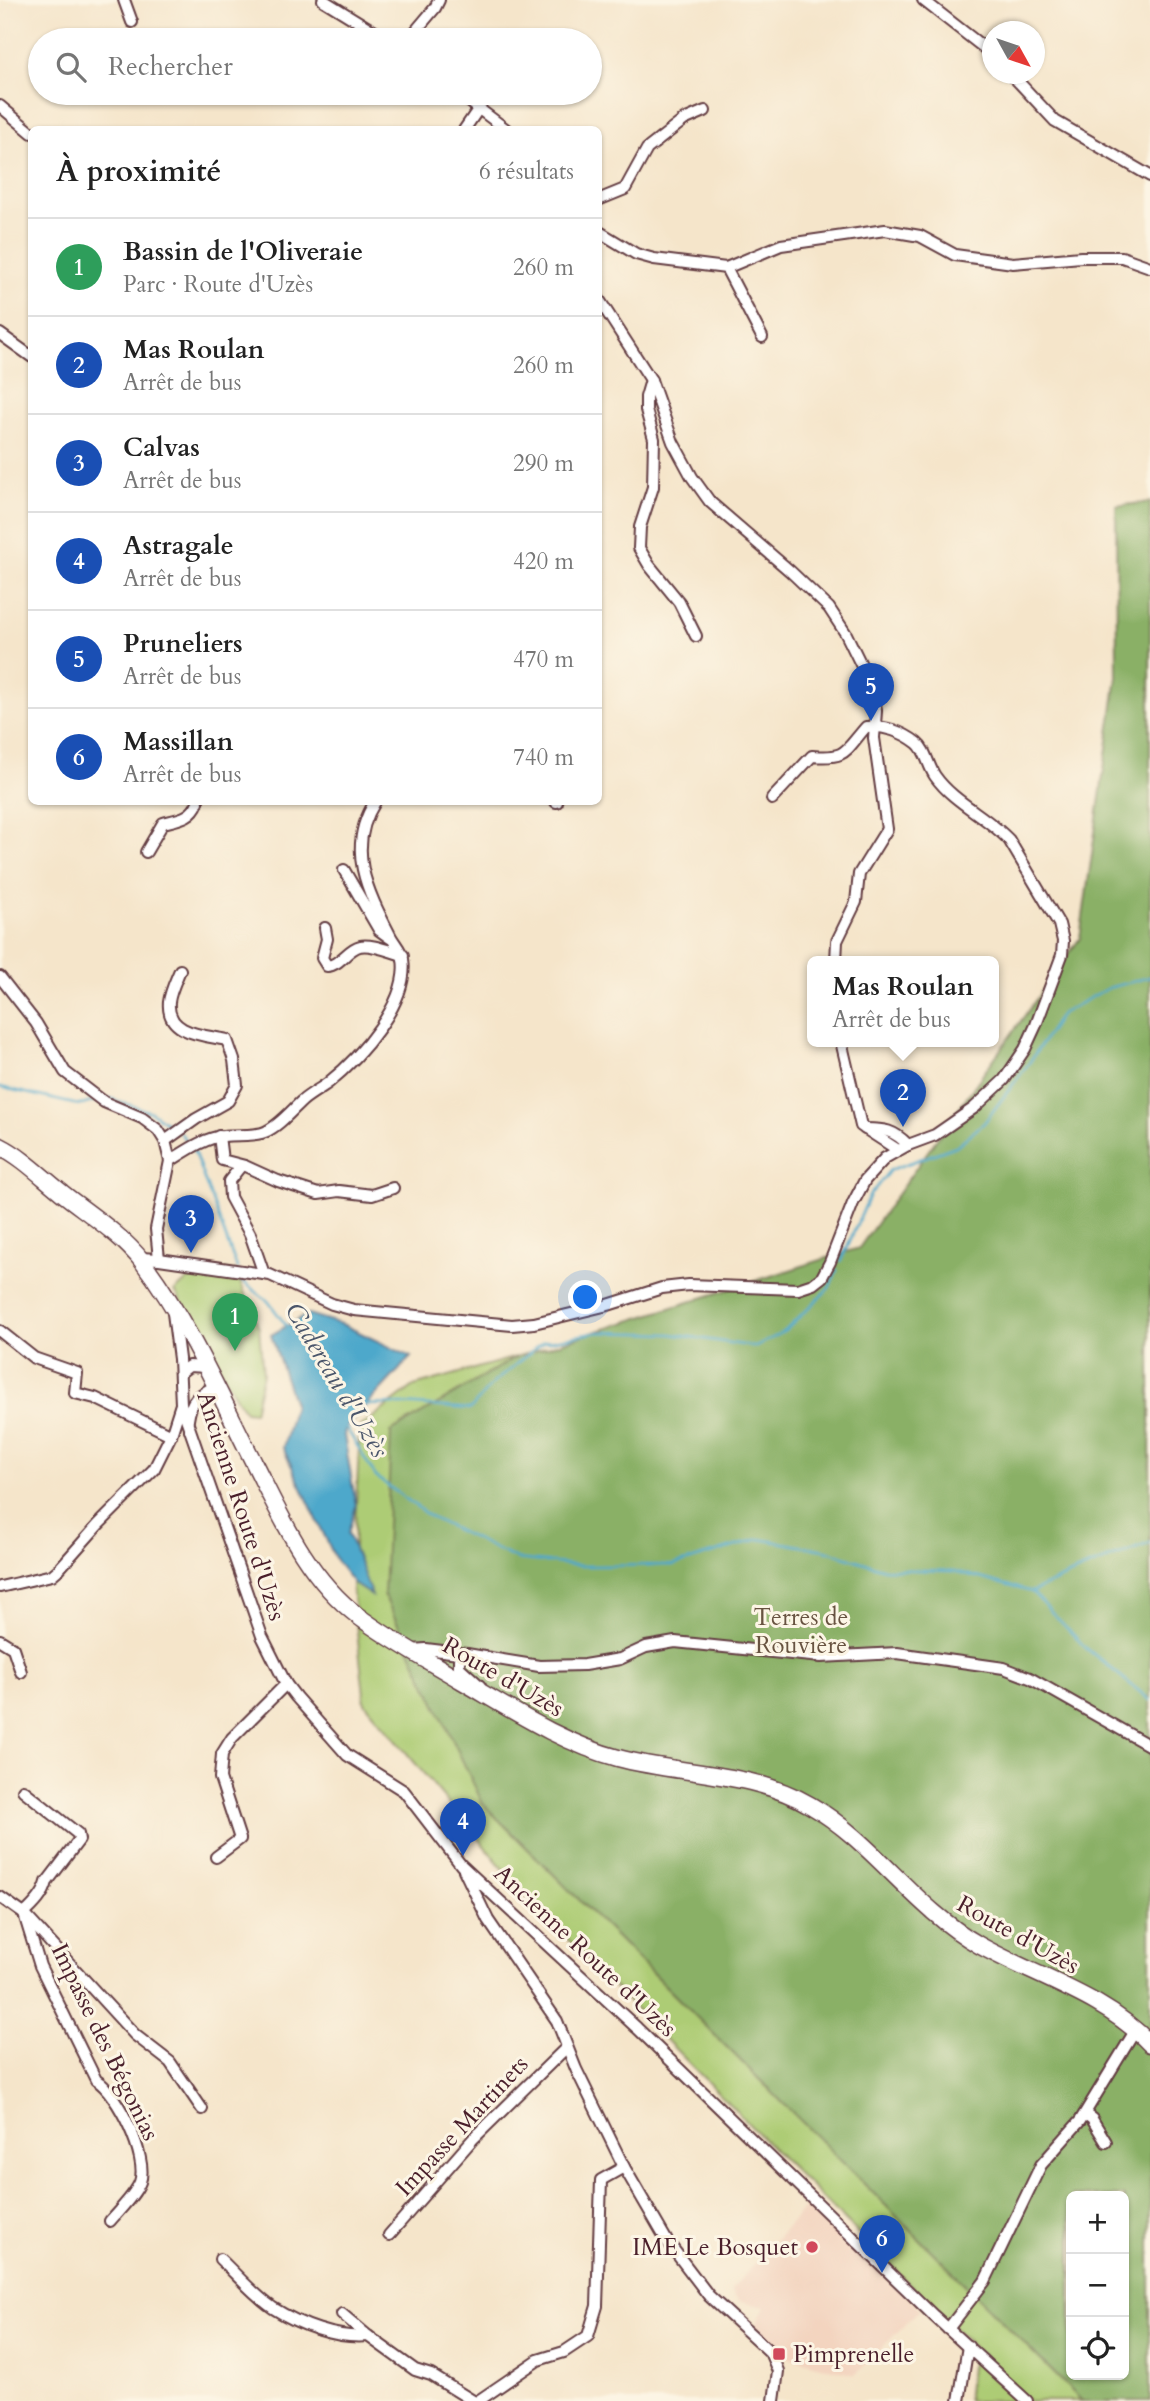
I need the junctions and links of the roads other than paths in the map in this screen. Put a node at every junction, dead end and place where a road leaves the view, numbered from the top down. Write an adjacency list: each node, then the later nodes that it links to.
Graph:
1 (124, 0): 5 (street)
2 (323, 0): 6 (street)
3 (439, 0): 7 (street)
4 (923, 0): 8 (street)
5 (132, 22)
6 (368, 28)
7 (418, 28)
8 (982, 43)
9 (1020, 84): 17 (street)
10 (475, 105): 12 (street)
11 (0, 106): 16 (street)
12 (479, 108): 14 (street); 15 (street)
13 (705, 111): 18 (street)
14 (467, 126)
15 (502, 126)
16 (28, 130)
17 (1150, 176)
18 (602, 198)
19 (602, 233): 21 (street)
20 (1150, 267): 21 (street)
21 (726, 268): 24 (street)
22 (602, 304): 26 (street)
23 (0, 334): 25 (street)
24 (762, 337)
25 (28, 354)
26 (651, 380): 27 (street); 28 (street)
27 (696, 636)
28 (874, 726): 29 (street); 37 (street); 44 (street)
29 (772, 799)
30 (197, 805): 32 (street)
31 (373, 805): 35 (street)
32 (146, 852)
33 (344, 870): 35 (street)
34 (325, 928): 36 (street)
35 (392, 940): 36 (street)
36 (403, 955): 41 (street)
37 (836, 956)
38 (180, 970): 42 (street)
39 (0, 977): 42 (street)
40 (842, 1047): 44 (street)
41 (219, 1136): 45 (street); 46 (street)
42 (165, 1140): 45 (street)
43 (0, 1146): 48 (main road, Route d'Uzès)
44 (903, 1147): 50 (street)
45 (170, 1161): 49 (street)
46 (241, 1166): 47 (street); 50 (street)
47 (393, 1188)
48 (140, 1258): 49 (street); 51 (main road, Route d'Uzès)
49 (159, 1258): 50 (street)
50 (264, 1274)
51 (173, 1308): 53 (main road, Route d'Uzès); 54 (street, Ancienne Route d'Uzès)
52 (0, 1331): 60 (street)
53 (206, 1367): 54 (street); 56 (main road, Route d'Uzès)
54 (180, 1373): 55 (street, Ancienne Route d'Uzès)
55 (180, 1386): 57 (street); 58 (street, Ancienne Route d'Uzès)
56 (215, 1386): 57 (street); 63 (main road, Route d'Uzès)
57 (200, 1395): 59 (street)
58 (181, 1404): 59 (street, Ancienne Route d'Uzès); 60 (street)
59 (187, 1423): 68 (street, Ancienne Route d'Uzès)
60 (171, 1435): 61 (street)
61 (0, 1587)
62 (0, 1640): 67 (street)
63 (412, 1650): 64 (street); 66 (main road, Route d'Uzès)
64 (449, 1652): 65 (street); 66 (street)
65 (467, 1654): 66 (street); 69 (street); 70 (street)
66 (438, 1666): 69 (main road, Route d'Uzès)
67 (22, 1672)
68 (286, 1684): 72 (street); 73 (street, Ancienne Route d'Uzès)
69 (494, 1700): 76 (main road, Route d'Uzès)
70 (1150, 1746)
71 (23, 1790): 75 (street)
72 (216, 1857)
73 (461, 1865): 78 (street); 87 (street, Ancienne Route d'Uzès)
74 (0, 1897): 75 (street, Impasse des Bégonias)
75 (24, 1914): 79 (street, Impasse des Bégonias); 83 (street, Impasse des Bégonias)
76 (1135, 2031): 77 (main road, Route d'Uzès); 80 (street)
77 (1150, 2044)
78 (567, 2047): 82 (street); 84 (street, Impasse Martinets)
79 (202, 2109)
80 (1084, 2114): 81 (street); 87 (street)
81 (1106, 2142)
82 (624, 2167): 90 (street); 91 (street)
83 (110, 2221)
84 (389, 2235)
85 (220, 2259): 88 (street)
86 (342, 2314): 88 (street)
87 (948, 2329): 89 (street, Ancienne Route d'Uzès)
88 (368, 2336): 90 (street)
89 (968, 2346): 92 (street); 93 (street, Ancienne Route d'Uzès)
90 (475, 2401)
91 (774, 2401)
92 (959, 2401)
93 (1027, 2401)

